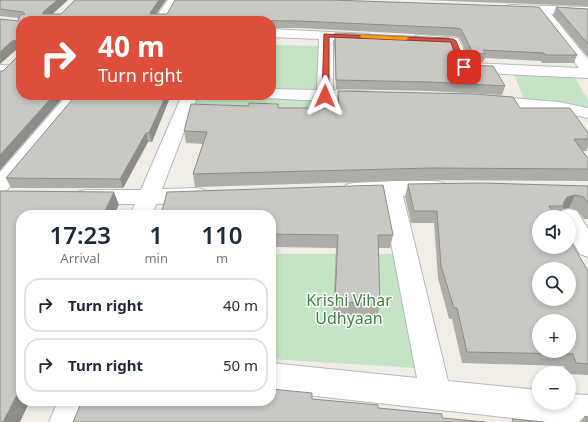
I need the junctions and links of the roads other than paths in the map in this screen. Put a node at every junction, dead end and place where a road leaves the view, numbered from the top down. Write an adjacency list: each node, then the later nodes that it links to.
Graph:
1 (174, 0): 6 (street)
2 (518, 5): 3 (street); 4 (street)
3 (498, 8)
4 (542, 10): 5 (street); 12 (street)
5 (588, 12)
6 (163, 16)
7 (276, 33): 8 (street)
8 (326, 35): 9 (street); 17 (street)
9 (374, 37)
10 (406, 38): 15 (street)
11 (16, 59): 14 (street)
12 (588, 69)
13 (16, 71): 14 (street)
14 (2, 72)
15 (588, 73)
16 (276, 94): 17 (street)
17 (325, 96): 18 (street)
18 (386, 96)
19 (469, 99): 22 (street)
20 (72, 100): 26 (street)
21 (188, 100): 29 (street)
22 (588, 113)
23 (391, 188): 24 (street); 25 (street); 33 (street)
24 (455, 188)
25 (336, 190)
26 (5, 193)
27 (218, 195): 29 (street)
28 (69, 197): 29 (street)
29 (144, 206)
30 (576, 229): 31 (street)
31 (588, 248)
32 (276, 378): 33 (street)
33 (436, 395): 35 (street)
34 (72, 406): 36 (street)
35 (588, 411)
36 (65, 422)

